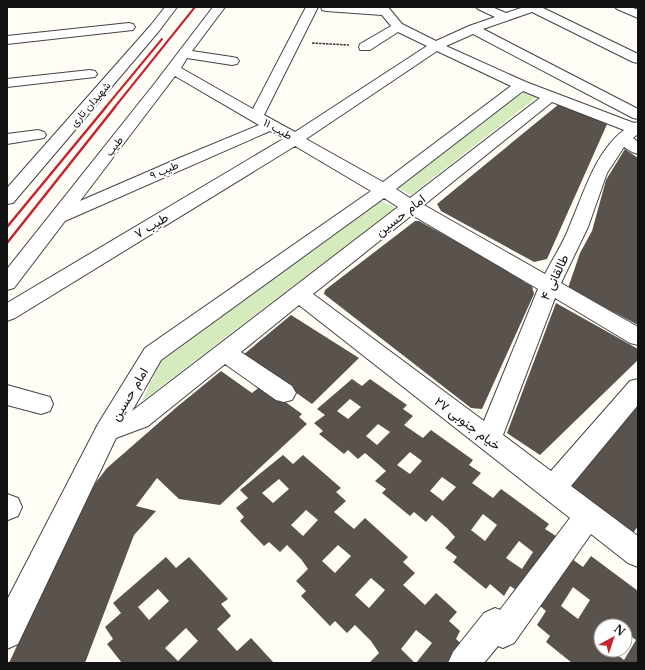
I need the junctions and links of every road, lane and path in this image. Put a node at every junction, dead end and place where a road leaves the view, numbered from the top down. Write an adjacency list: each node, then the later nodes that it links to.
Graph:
1 (219, 7): 18 (street, طیب)
2 (312, 7): 15 (street)
3 (482, 7): 10 (street)
4 (621, 7): 9 (street)
5 (326, 8): 8 (street)
6 (534, 8): 10 (street, طیب ۷); 19 (street)
7 (165, 9): 33 (street, شهیدان تاری)
8 (384, 10): 12 (street)
9 (638, 14)
10 (505, 17): 13 (street, طیب ۷)
11 (129, 27): 14 (street)
12 (398, 27): 16 (street); 17 (street)
13 (474, 29): 16 (street, طیب ۷); 28 (street)
14 (7, 40)
15 (294, 41): 17 (path); 26 (street)
16 (436, 46): 24 (street); 31 (street, طیب ۷)
17 (365, 47)
18 (184, 54): 20 (street); 21 (street, طیب)
19 (638, 59)
20 (232, 61)
21 (173, 69): 26 (street, طیب ۱۱); 35 (street, طیب)
22 (90, 74): 23 (street)
23 (7, 83)
24 (521, 85): 25 (street); 32 (street, امام حسین)
25 (550, 97): 28 (street); 34 (street, امام حسین)
26 (256, 117): 27 (street, طیب ۱۱)
27 (272, 125): 31 (street, طیب ۱۱); 35 (street, طیب ۹)
28 (634, 132): 37 (street, طالقانی ۴)
29 (38, 135): 30 (street)
30 (7, 139)
31 (295, 139): 32 (street, طیب ۱۱); 39 (street, طیب ۷)
32 (384, 190): 34 (street, طیب ۱۱); 46 (street, امام حسین)
33 (7, 199)
34 (412, 206): 37 (street, طیب ۱۱); 38 (street, امام حسین)
35 (58, 218): 36 (street, طیب)
36 (7, 282)
37 (548, 286): 40 (street, طیب ۱۱); 47 (street, طالقانی ۴)
38 (299, 294): 41 (street, امام حسین); 47 (street, خیام جنوبی ۲۷)
39 (7, 313)
40 (638, 337)
41 (224, 352): 43 (street); 46 (street, امام حسین)
42 (638, 388): 48 (street)
43 (284, 393)
44 (7, 395): 45 (street)
45 (41, 404)
46 (107, 430): 51 (street)
47 (489, 439): 48 (street, خیام جنوبی ۲۷)
48 (553, 488): 49 (street, خیام جنوبی ۲۷)
49 (589, 515): 50 (street, خیام جنوبی ۲۷); 52 (street)
50 (635, 544)
51 (7, 633)
52 (464, 663)

